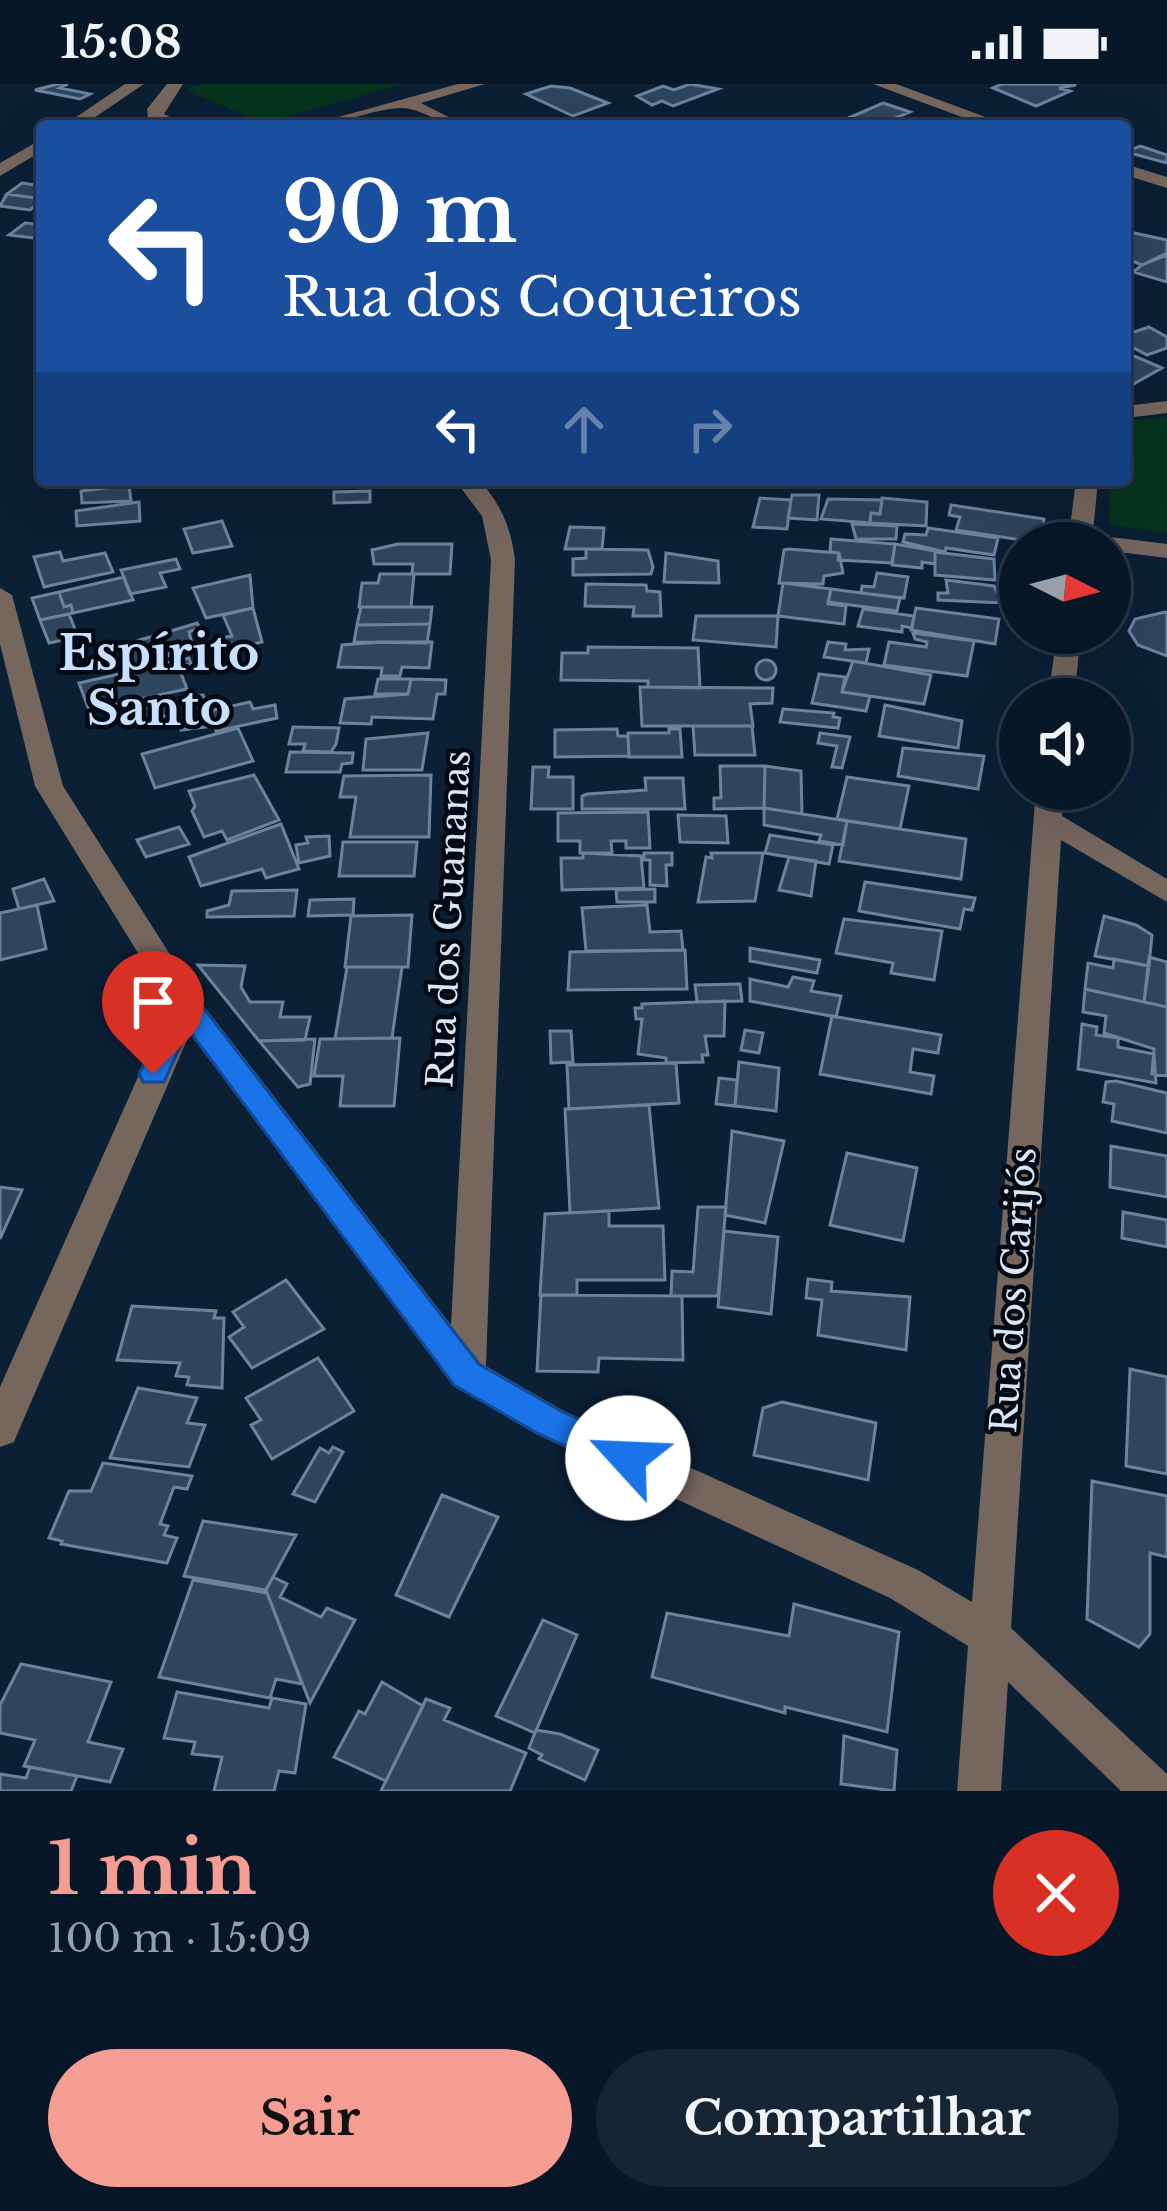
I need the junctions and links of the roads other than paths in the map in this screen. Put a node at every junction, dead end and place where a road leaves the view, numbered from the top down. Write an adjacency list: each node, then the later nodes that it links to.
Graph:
1 (136, 84): 6 (street)
2 (175, 84): 7 (street)
3 (477, 84): 5 (street)
4 (881, 84): 10 (street)
5 (403, 100): 8 (street); 9 (street)
6 (80, 120)
7 (164, 120)
8 (335, 120)
9 (445, 120)
10 (985, 120)
11 (36, 148): 13 (street)
12 (1131, 171): 14 (street)
13 (0, 172)
14 (1167, 183)
15 (1167, 407): 16 (street)
16 (1131, 411)
17 (472, 486): 27 (street, Rua dos Guananas)
18 (1087, 486): 19 (street)
19 (1086, 522)
20 (1131, 547): 21 (street)
21 (1167, 551)
22 (0, 596): 26 (street)
23 (1048, 810): 29 (street, Rua dos Carijós)
24 (1056, 810): 25 (street)
25 (1167, 892)
26 (185, 1005): 27 (street); 28 (street)
27 (466, 1374): 29 (street)
28 (0, 1430)
29 (989, 1636): 30 (street, Rua dos Carijós); 31 (street)
30 (980, 1791)
31 (1153, 1791)

